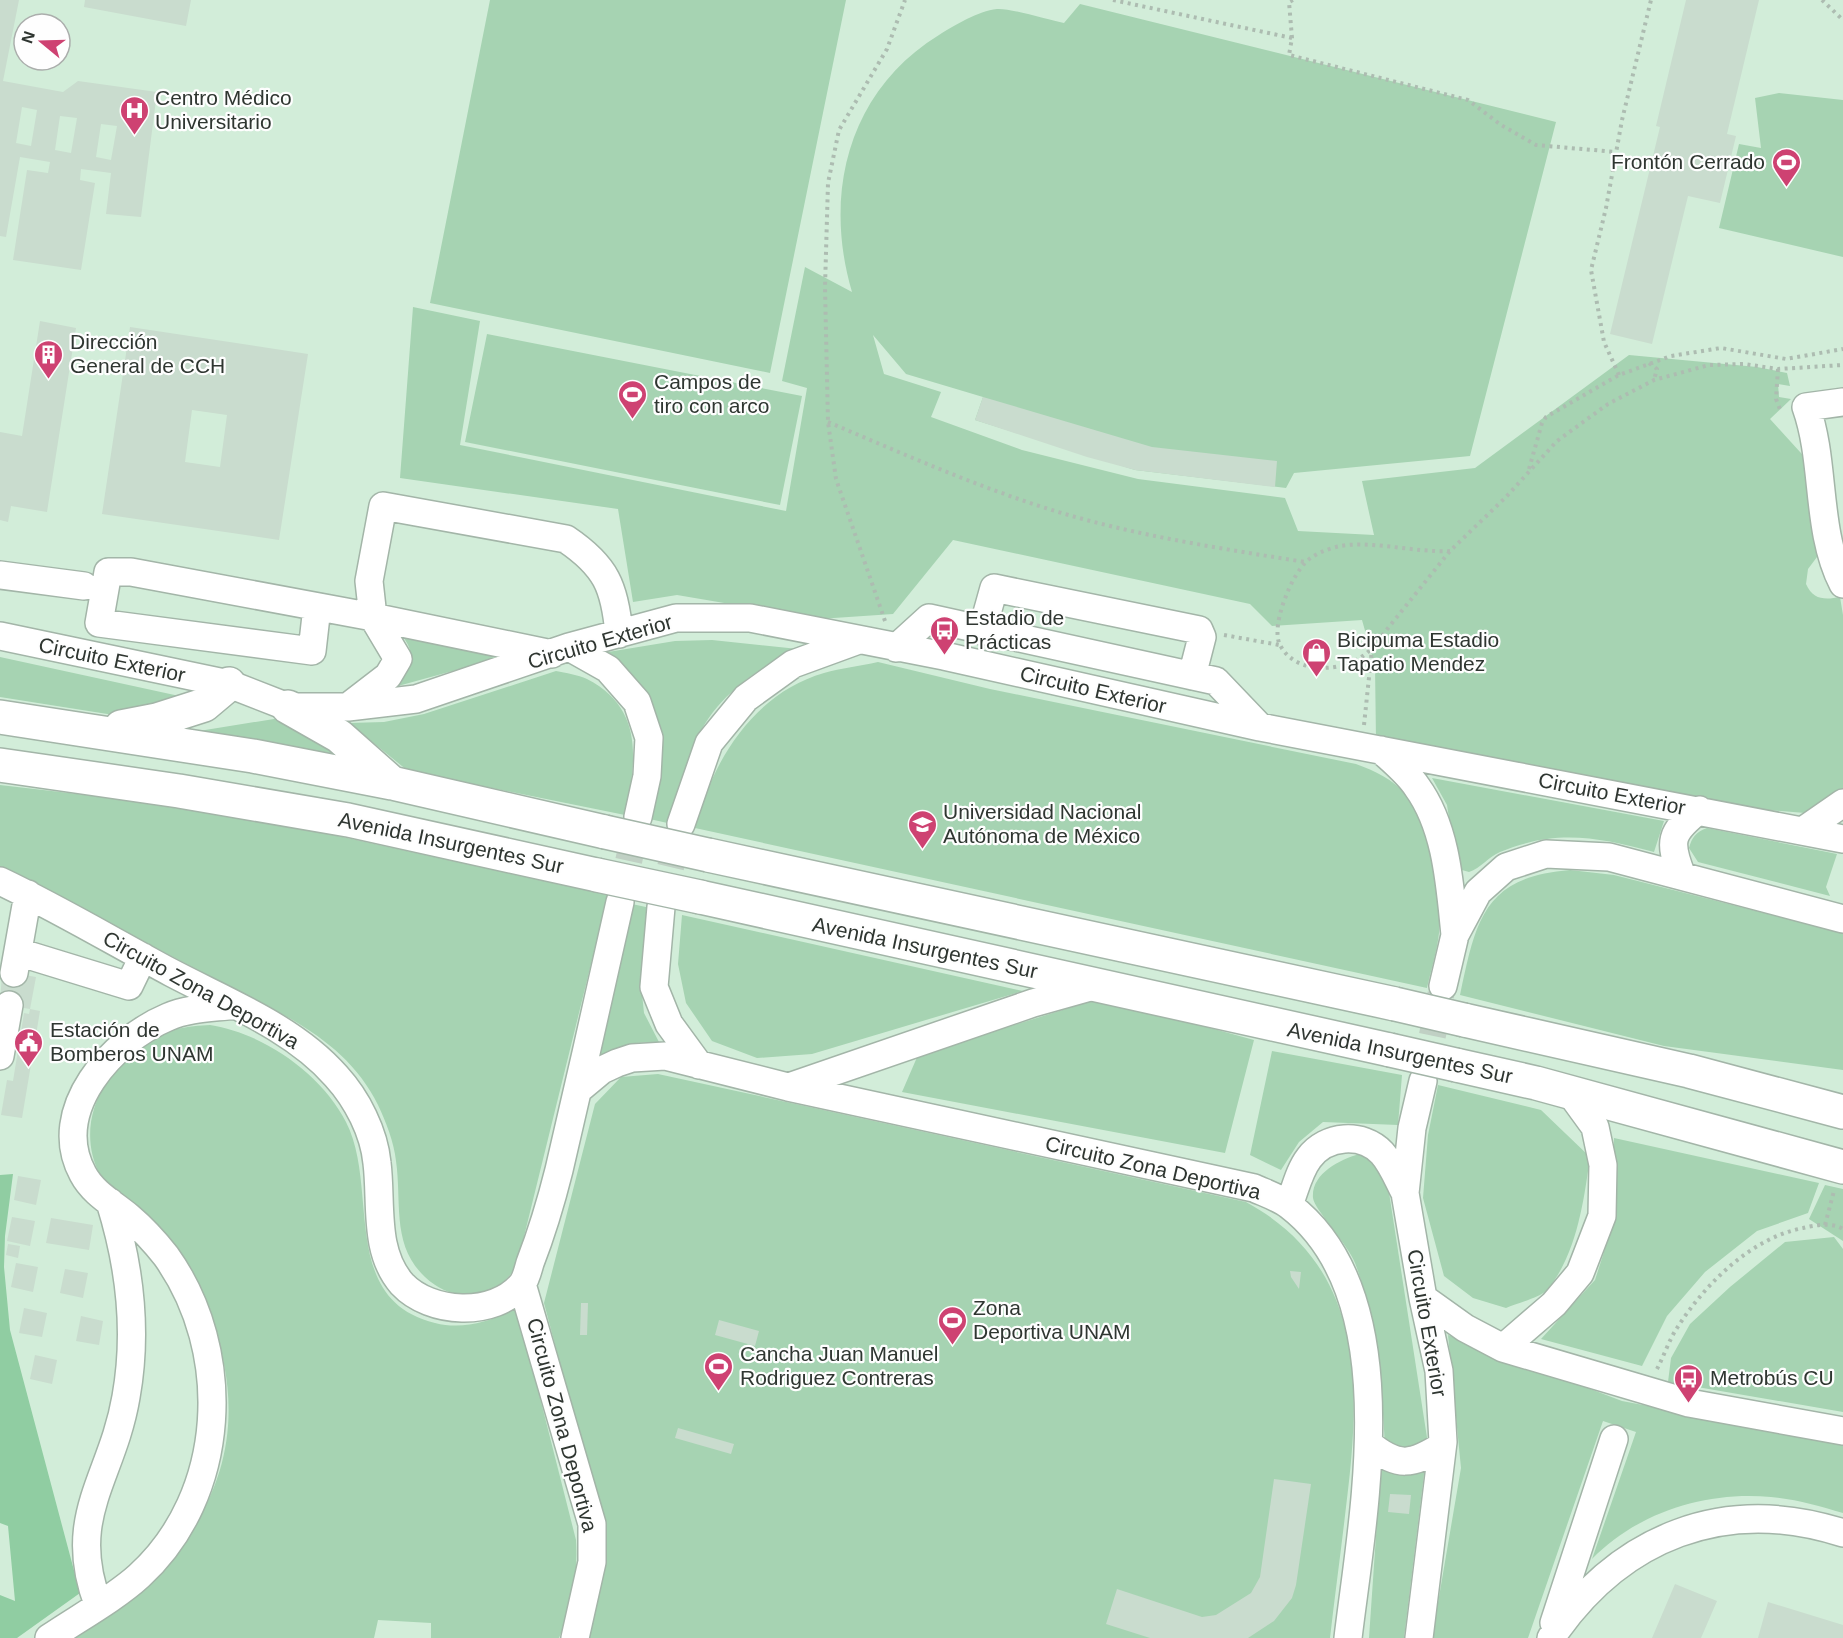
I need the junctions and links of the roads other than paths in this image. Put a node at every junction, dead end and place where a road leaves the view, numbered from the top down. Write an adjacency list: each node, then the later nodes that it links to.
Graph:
1 (1843, 402): 3 (street)
2 (0, 575): 4 (street)
3 (1843, 584)
4 (84, 586)
5 (317, 607): 5 (street); 6 (street)
6 (374, 617): 8 (street); 12 (street); 16 (street)
7 (982, 631): 11 (street); 13 (street); 13 (street)
8 (619, 634): 10 (street, Circuito Exterior); 12 (street, Circuito Exterior)
9 (0, 636): 14 (street, Circuito Exterior)
10 (856, 641): 11 (street, Circuito Exterior); 26 (street)
11 (896, 648): 18 (street, Circuito Exterior)
12 (561, 650): 16 (street, Circuito Exterior); 25 (street)
13 (1192, 676): 18 (street)
14 (229, 684): 15 (street, Circuito Exterior); 19 (main road)
15 (288, 707): 16 (street, Circuito Exterior); 22 (main road)
16 (348, 707)
17 (0, 717): 19 (main road, Avenida Insurgentes Sur)
18 (1260, 727): 20 (street, Circuito Exterior)
19 (102, 731): 22 (main road, Avenida Insurgentes Sur)
20 (1381, 750): 24 (street, Circuito Exterior); 35 (street)
21 (0, 765): 37 (main road, Avenida Insurgentes Sur, bridge)
22 (392, 783): 43 (main road, Avenida Insurgentes Sur, bridge)
23 (1843, 803): 27 (street)
24 (1699, 810): 27 (street, Circuito Exterior); 29 (street)
25 (638, 817)
26 (681, 824)
27 (1804, 830): 28 (street, Circuito Exterior)
28 (1843, 839)
29 (1682, 876): 34 (street); 35 (street)
30 (0, 880): 31 (street, Circuito Zona Deportiva)
31 (28, 894): 36 (street, Circuito Zona Deportiva); 36 (street)
32 (620, 902): 46 (street)
33 (662, 907): 42 (street)
34 (1843, 919)
35 (1455, 935): 38 (street)
36 (143, 957): 40 (street, Circuito Zona Deportiva)
37 (1097, 985): 45 (street); 48 (main road, Avenida Insurgentes Sur, bridge)
38 (1443, 986)
39 (9, 1005): 41 (street)
40 (235, 1005): 52 (street); 54 (street, Circuito Zona Deportiva)
41 (0, 1056)
42 (699, 1065): 45 (street, Circuito Zona Deportiva); 46 (street, Circuito Zona Deportiva)
43 (1689, 1071): 47 (main road); 49 (main road, Avenida Insurgentes Sur)
44 (1423, 1080): 51 (street, Circuito Exterior)
45 (788, 1087): 53 (street, Circuito Zona Deportiva)
46 (578, 1090): 54 (street)
47 (1843, 1090)
48 (1571, 1094): 50 (main road, Avenida Insurgentes Sur); 56 (street)
49 (1843, 1112)
50 (1839, 1177)
51 (1405, 1193): 53 (street); 55 (street, Circuito Exterior)
52 (110, 1202): 62 (street); 62 (street)
53 (1289, 1205): 59 (street, Circuito Zona Deportiva)
54 (522, 1284): 64 (street, Circuito Zona Deportiva)
55 (1423, 1298): 56 (street); 60 (street, Circuito Exterior)
56 (1503, 1348): 57 (street)
57 (1843, 1431)
58 (1614, 1439): 67 (street)
59 (1369, 1444): 60 (street); 65 (street, Circuito Zona Deportiva)
60 (1443, 1446): 66 (street, Circuito Exterior)
61 (1843, 1533): 67 (street)
62 (98, 1604): 63 (street)
63 (50, 1638)
64 (575, 1638)
65 (1348, 1638)
66 (1419, 1638)
67 (1550, 1638)

